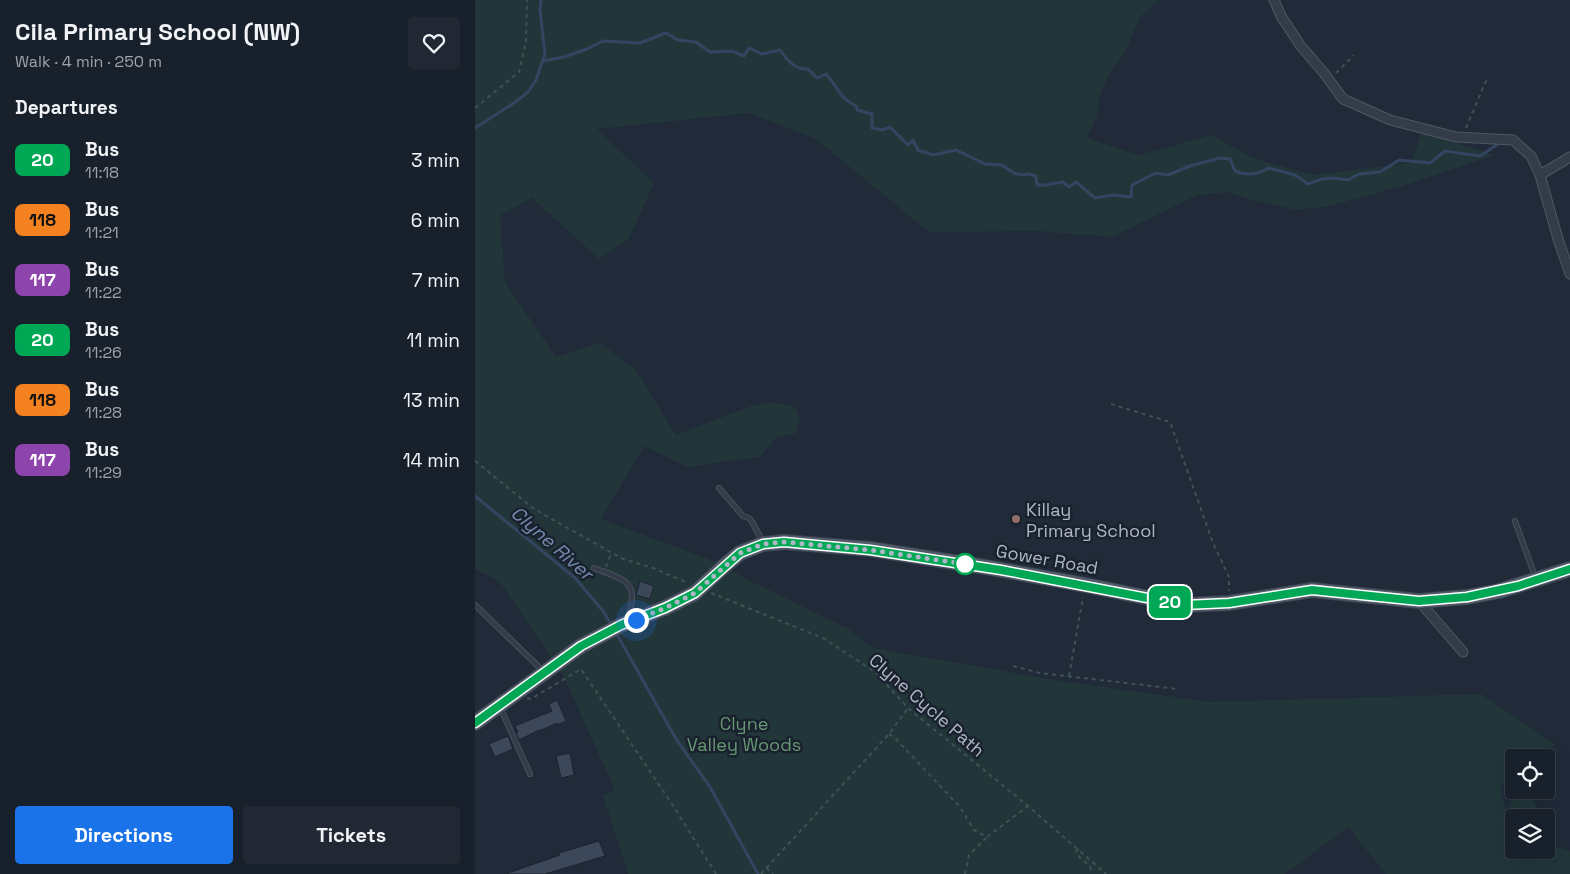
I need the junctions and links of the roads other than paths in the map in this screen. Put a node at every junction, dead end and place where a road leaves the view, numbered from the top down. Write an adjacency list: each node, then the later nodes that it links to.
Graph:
1 (1274, 0): 3 (street)
2 (1570, 157): 3 (street)
3 (1540, 175): 4 (street)
4 (1570, 274)
5 (719, 488): 7 (lane)
6 (1515, 521): 10 (lane)
7 (763, 544): 11 (main road, Gower Road); 13 (main road, Gower Road, bridge)
8 (594, 568): 13 (lane)
9 (1570, 569): 10 (main road, Gower Road)
10 (1537, 580): 11 (main road, Gower Road)
11 (1419, 601): 14 (street)
12 (475, 604): 15 (lane)
13 (621, 625): 15 (main road, Gower Road)
14 (1463, 652)
15 (544, 672): 16 (main road, Gower Road)
16 (499, 706): 17 (main road, Gower Road); 18 (lane)
17 (475, 723)
18 (530, 774)

